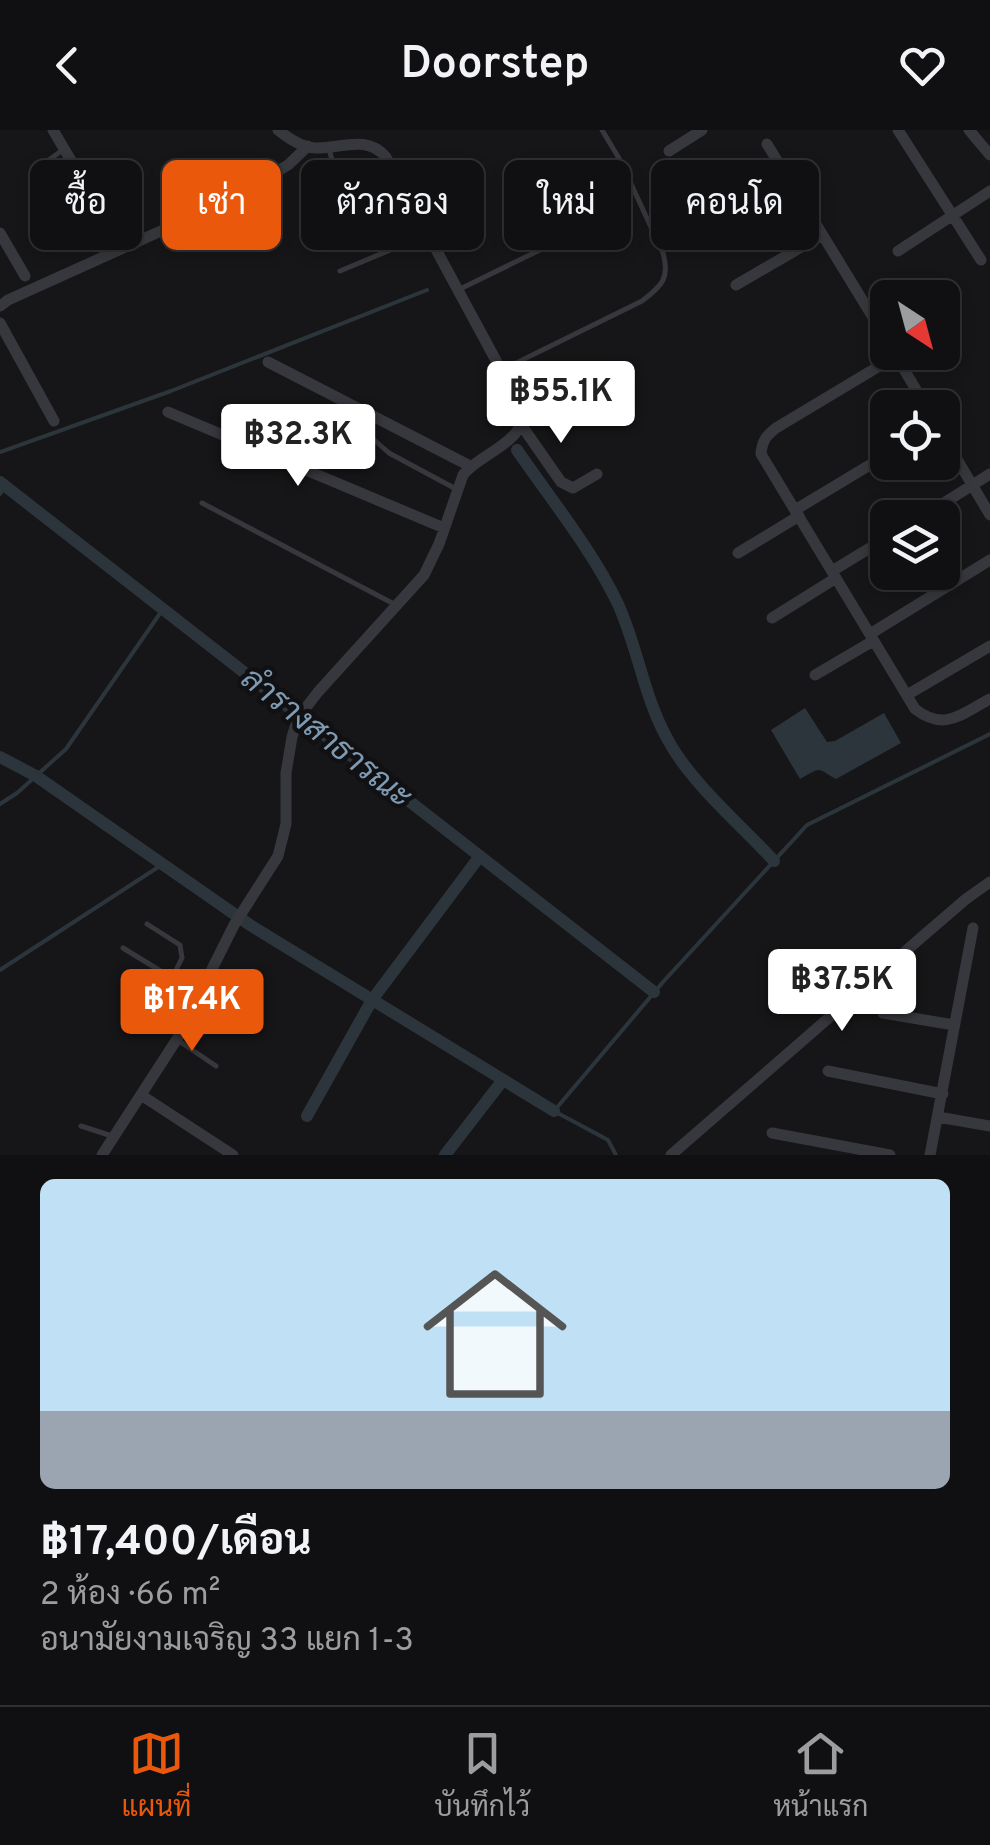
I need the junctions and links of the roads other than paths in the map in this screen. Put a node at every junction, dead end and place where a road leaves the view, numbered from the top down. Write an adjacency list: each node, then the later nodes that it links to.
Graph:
1 (53, 130): 10 (street)
2 (278, 130): 8 (street)
3 (602, 130): 36 (lane)
4 (702, 130): 11 (street)
5 (898, 130): 19 (street)
6 (969, 130): 12 (street)
7 (766, 144): 17 (street)
8 (308, 146): 9 (street); 32 (street)
9 (334, 146): 15 (lane); 16 (street)
10 (64, 149): 13 (lane); 14 (street)
11 (670, 150)
12 (990, 155)
13 (49, 160)
14 (71, 160)
15 (336, 160)
16 (386, 160)
17 (776, 160)
18 (990, 192): 19 (street)
19 (953, 216): 26 (street); 27 (street)
20 (819, 230): 22 (street)
21 (0, 233): 29 (street)
22 (822, 235): 30 (street); 33 (street)
23 (391, 250): 28 (lane)
24 (437, 250): 31 (street)
25 (541, 250): 31 (lane)
26 (898, 252)
27 (981, 260)
28 (340, 272)
29 (25, 276)
30 (736, 285)
31 (459, 290): 36 (street)
32 (0, 306)
33 (870, 313)
34 (0, 323): 39 (street)
35 (268, 362): 43 (street)
36 (502, 370): 41 (street)
37 (870, 370): 51 (street)
38 (168, 412): 53 (street)
39 (54, 421)
40 (355, 423): 48 (lane)
41 (522, 426): 43 (street); 45 (street)
42 (960, 465): 47 (street)
43 (470, 466): 48 (street)
44 (870, 466): 51 (street)
45 (598, 474)
46 (990, 474): 47 (street)
47 (972, 485): 49 (street); 52 (street)
48 (456, 490): 53 (street)
49 (948, 500)
50 (202, 503): 58 (lane)
51 (797, 513): 55 (street); 57 (street)
52 (990, 515)
53 (444, 528): 58 (street)
54 (870, 549): 57 (street)
55 (738, 554)
56 (990, 560): 60 (street)
57 (834, 574): 59 (street); 60 (street)
58 (398, 606): 70 (street)
59 (772, 618)
60 (872, 638): 62 (street); 63 (street)
61 (990, 646): 63 (street)
62 (815, 676)
63 (907, 695): 64 (street)
64 (990, 699)
65 (990, 882): 84 (street)
66 (147, 924): 69 (lane)
67 (973, 928): 72 (street)
68 (122, 948): 69 (lane)
69 (172, 978): 70 (lane)
70 (199, 994): 73 (street)
71 (883, 1013): 72 (street)
72 (954, 1024): 76 (street)
73 (177, 1039): 74 (lane); 77 (street)
74 (216, 1066)
75 (828, 1071): 76 (street)
76 (942, 1094): 78 (street)
77 (142, 1095): 82 (street); 83 (street)
78 (938, 1118): 80 (street); 86 (street)
79 (81, 1126): 82 (lane)
80 (990, 1126)
81 (772, 1133): 85 (street)
82 (110, 1149)
83 (232, 1155)
84 (672, 1155)
85 (890, 1155)
86 (930, 1155)

